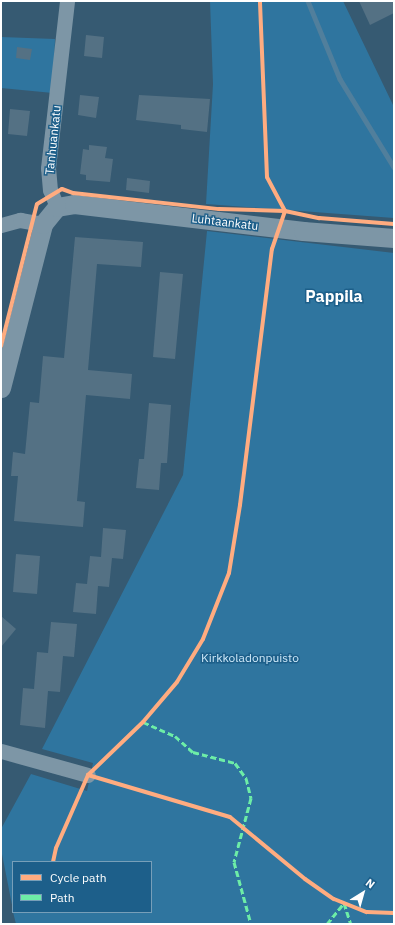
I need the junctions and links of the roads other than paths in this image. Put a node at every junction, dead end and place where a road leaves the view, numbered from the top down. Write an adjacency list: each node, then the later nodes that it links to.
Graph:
1 (67, 1): 2 (street, Tanhuankatu)
2 (57, 207): 3 (street); 5 (street, Luhtaankatu)
3 (43, 224): 4 (street); 6 (street)
4 (1, 225)
5 (394, 238)
6 (1, 388)
7 (1, 751): 8 (street)
8 (88, 775)

